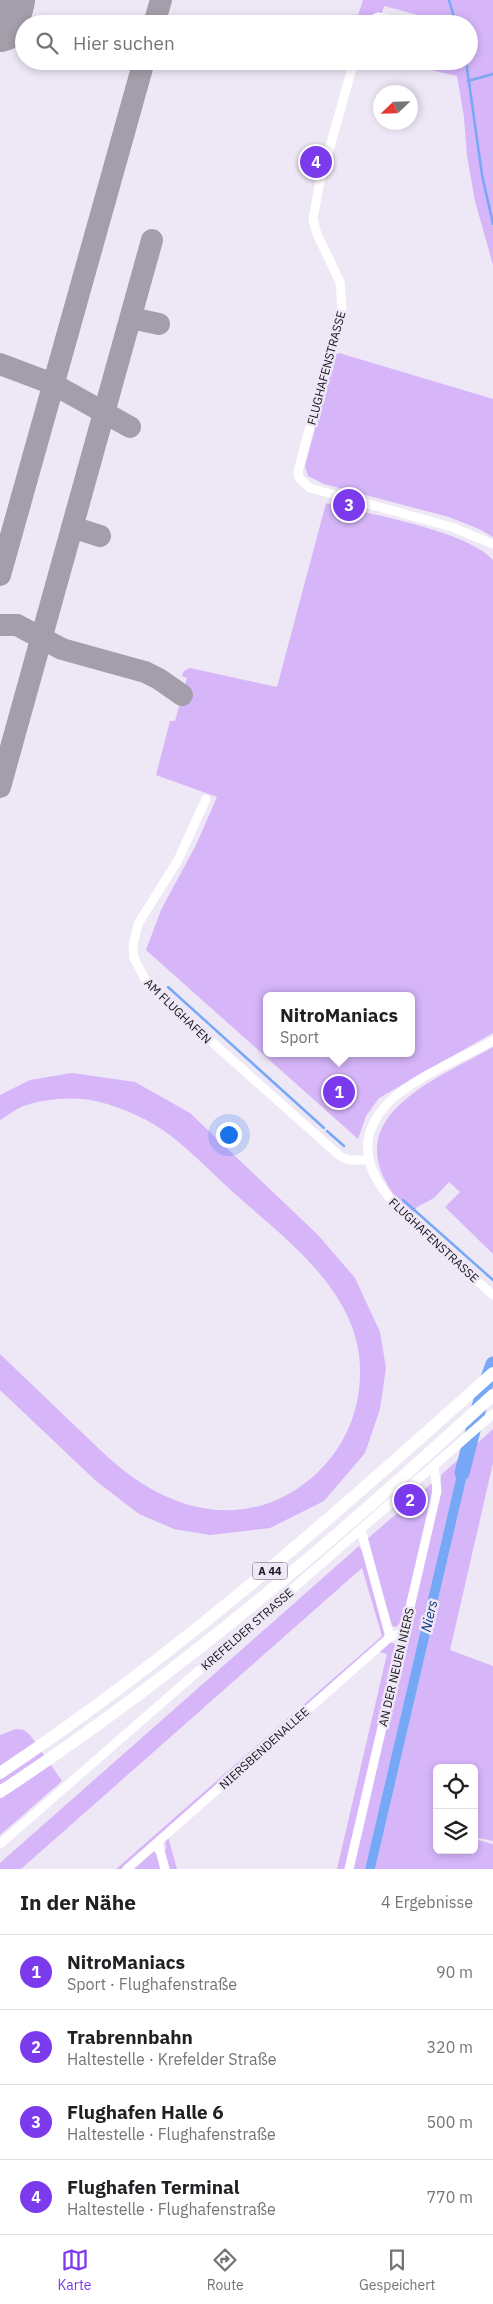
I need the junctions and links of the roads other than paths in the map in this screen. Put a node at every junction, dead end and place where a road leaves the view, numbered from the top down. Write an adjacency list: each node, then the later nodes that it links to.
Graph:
1 (351, 70): 2 (street, FLUGHAFENSTRASSE)
2 (493, 544)
3 (206, 799): 5 (street, AM FLUGHAFEN)
4 (493, 1041): 5 (street, FLUGHAFENSTRASSE)
5 (368, 1160): 6 (street, FLUGHAFENSTRASSE)
6 (493, 1295)
7 (493, 1373): 14 (highway, A 44)
8 (493, 1395): 15 (highway, A 44)
9 (491, 1415): 10 (street, KREFELDER STRASSE)
10 (434, 1466): 11 (street, KREFELDER STRASSE); 12 (street, AN DER NEUEN NIERS)
11 (361, 1530): 13 (street); 17 (street, KREFELDER STRASSE)
12 (404, 1632): 13 (street, NIERSBENDENALLEE); 20 (street, AN DER NEUEN NIERS)
13 (390, 1637): 16 (street, NIERSBENDENALLEE)
14 (0, 1773)
15 (0, 1792)
16 (158, 1843): 18 (street, NIERSBENDENALLEE); 19 (street)
17 (0, 1844)
18 (127, 1869)
19 (165, 1869)
20 (349, 1869)

